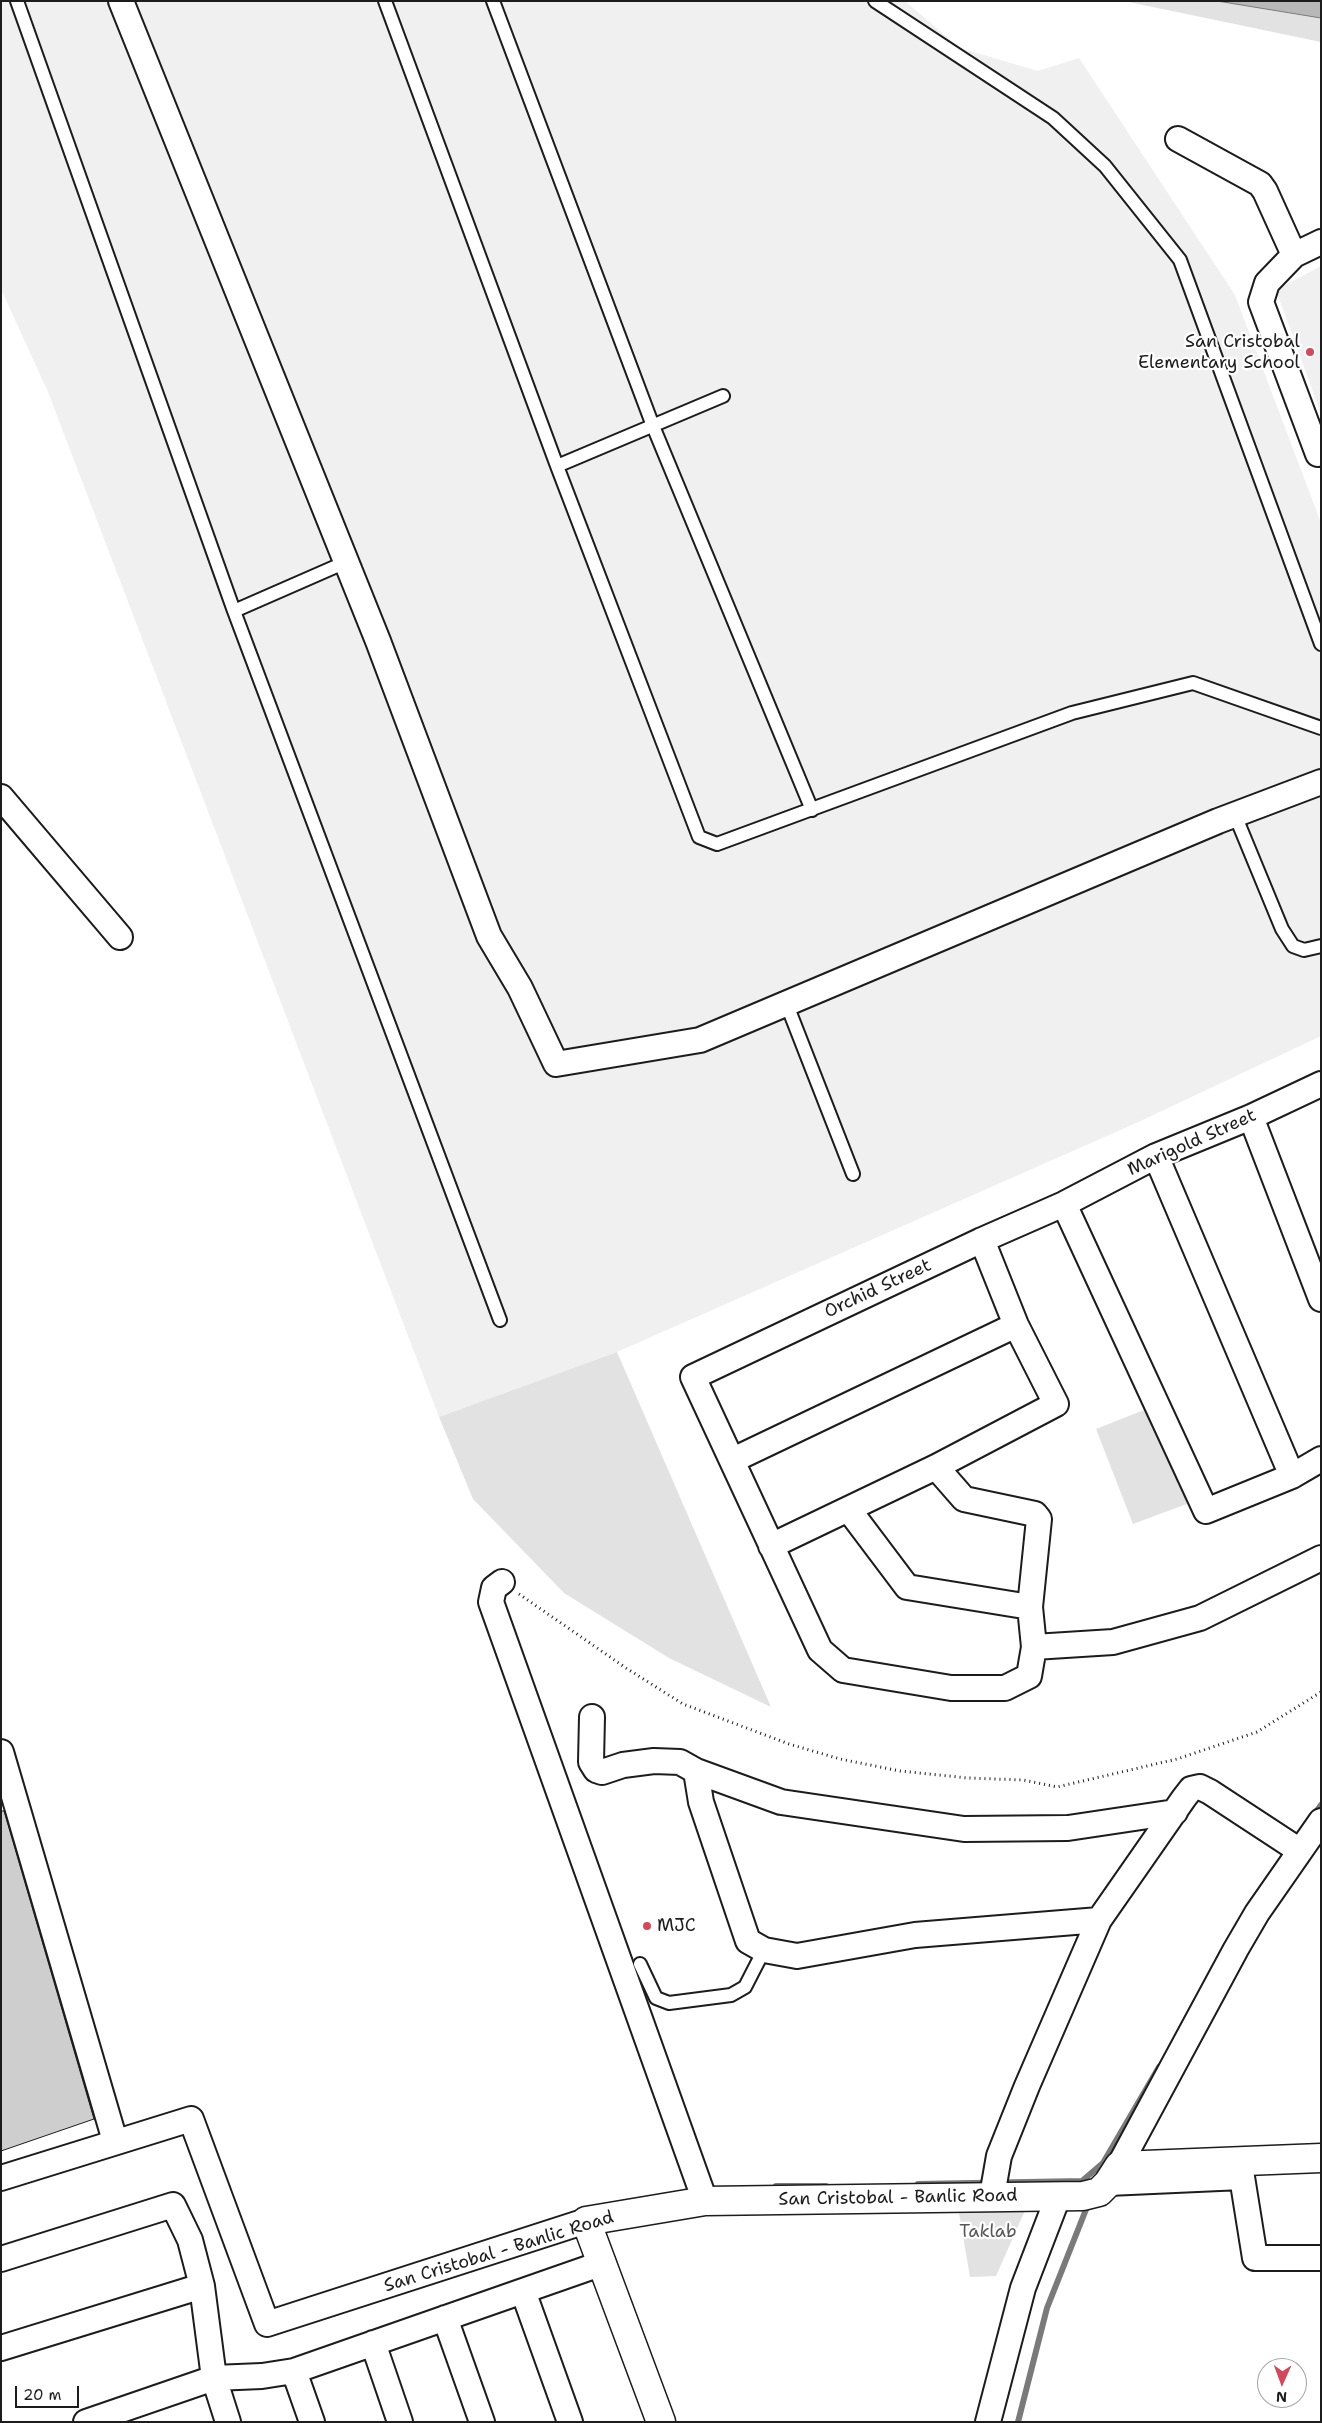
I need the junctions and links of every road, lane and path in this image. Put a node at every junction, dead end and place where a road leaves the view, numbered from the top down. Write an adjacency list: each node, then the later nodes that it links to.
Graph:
1 (16, 1): 14 (lane)
2 (122, 1): 13 (street)
3 (385, 1): 12 (lane)
4 (493, 1): 10 (lane)
5 (875, 1): 15 (lane)
6 (1178, 139): 8 (street)
7 (1321, 242): 8 (street)
8 (1294, 255): 11 (street)
9 (723, 396): 10 (lane)
10 (653, 426): 12 (lane); 19 (lane)
11 (1318, 454)
12 (557, 466): 19 (lane)
13 (346, 562): 14 (lane); 23 (street)
14 (234, 611): 31 (lane)
15 (1321, 644)
16 (1321, 728): 19 (lane)
17 (1321, 782): 20 (street)
18 (1, 797): 21 (street)
19 (812, 810)
20 (1235, 814): 22 (lane); 23 (street)
21 (120, 937)
22 (1321, 946)
23 (788, 1005): 27 (lane)
24 (1320, 1085): 25 (street, Marigold Street)
25 (1251, 1117): 26 (street, Marigold Street); 30 (street)
26 (1156, 1156): 28 (street, Marigold Street); 36 (street)
27 (853, 1174)
28 (1064, 1204): 29 (street, Orchid Street); 36 (street)
29 (982, 1240): 32 (street); 34 (street, Orchid Street)
30 (1321, 1298)
31 (500, 1320)
32 (1016, 1325): 34 (street); 35 (street)
33 (1321, 1459): 36 (street)
34 (733, 1460): 38 (street)
35 (936, 1467): 37 (street); 41 (street)
36 (1292, 1476)
37 (849, 1510): 38 (street); 41 (street)
38 (771, 1546): 42 (street)
39 (1321, 1558): 42 (street)
40 (502, 1582): 43 (path); 59 (street)
41 (1030, 1607): 42 (street)
42 (1034, 1647)
43 (1321, 1692)
44 (592, 1717): 46 (street)
45 (1, 1752): 53 (street)
46 (696, 1771): 47 (street); 51 (street)
47 (1175, 1812): 49 (street); 50 (street)
48 (1321, 1821): 49 (street)
49 (1300, 1851): 55 (street)
50 (1099, 1920): 51 (street); 57 (street)
51 (764, 1950): 52 (lane)
52 (640, 1964)
53 (115, 2141): 56 (street); 60 (street, San Cristobal - Banlic Road)
54 (1321, 2158): 55 (street, San Cristobal - Banlic Road)
55 (1113, 2174): 58 (street, San Cristobal - Banlic Road); 61 (street)
56 (1, 2178)
57 (992, 2196): 58 (street, San Cristobal - Banlic Road); 59 (street, San Cristobal - Banlic Road)
58 (1058, 2197): 78 (street)
59 (705, 2201): 60 (street, San Cristobal - Banlic Road)
60 (586, 2221): 63 (street)
61 (1321, 2258)
62 (1, 2259): 64 (street)
63 (603, 2263): 65 (street); 77 (street)
64 (202, 2286): 68 (street); 70 (street)
65 (523, 2291): 66 (street); 76 (street)
66 (445, 2318): 67 (street); 75 (street)
67 (373, 2343): 69 (street); 74 (street)
68 (1, 2348)
69 (294, 2371): 70 (street); 73 (street)
70 (214, 2378): 71 (street); 72 (street)
71 (86, 2422)
72 (228, 2422)
73 (312, 2422)
74 (400, 2422)
75 (482, 2422)
76 (570, 2422)
77 (661, 2422)
78 (988, 2422)

